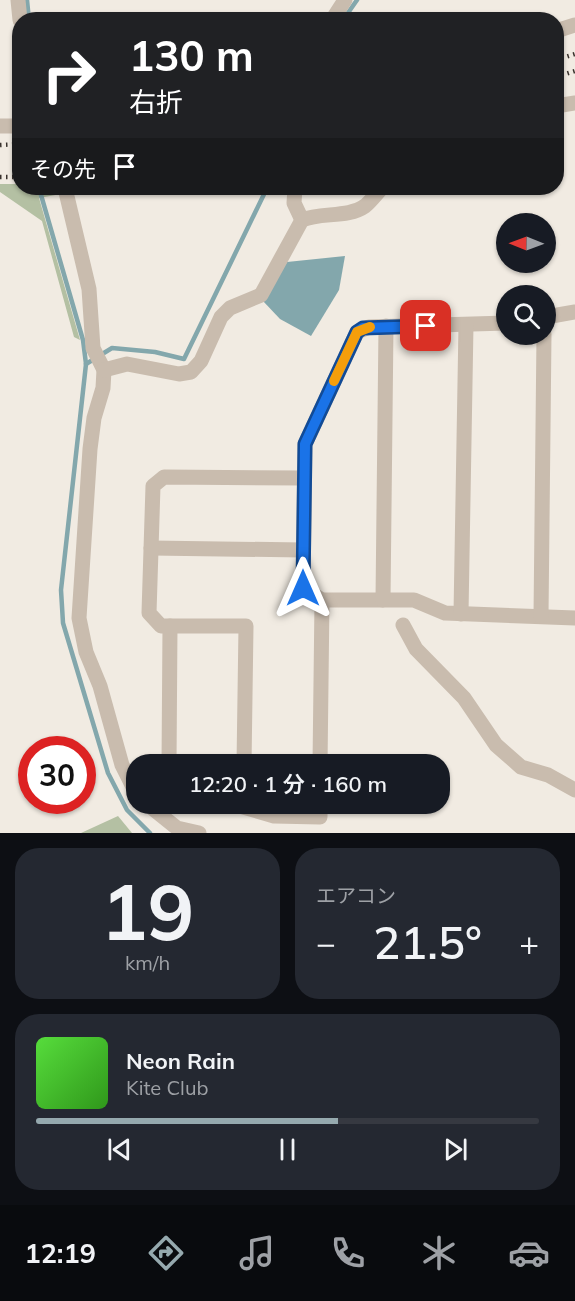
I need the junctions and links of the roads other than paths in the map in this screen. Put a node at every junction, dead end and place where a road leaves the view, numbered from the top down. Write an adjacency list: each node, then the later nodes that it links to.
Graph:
1 (67, 195): 11 (street)
2 (295, 195): 4 (street)
3 (375, 195): 4 (street)
4 (302, 220): 11 (street)
5 (575, 312): 6 (street)
6 (556, 315)
7 (496, 324): 8 (street)
8 (466, 325): 9 (street); 17 (street)
9 (386, 326): 12 (street); 16 (street)
10 (544, 345): 18 (street)
11 (100, 361): 25 (street)
12 (303, 478): 13 (street); 14 (street)
13 (152, 548): 14 (street); 21 (street)
14 (303, 550): 15 (street)
15 (321, 600): 16 (street); 24 (street)
16 (383, 600): 17 (street)
17 (461, 614): 18 (street)
18 (541, 616): 19 (street)
19 (575, 618)
20 (403, 625): 26 (street)
21 (170, 626): 22 (street); 23 (street)
22 (169, 754)
23 (244, 754)
24 (320, 754)
25 (126, 773)
26 (575, 790)
27 (160, 814): 30 (street)
28 (268, 814): 29 (street)
29 (320, 814)
30 (199, 833)

